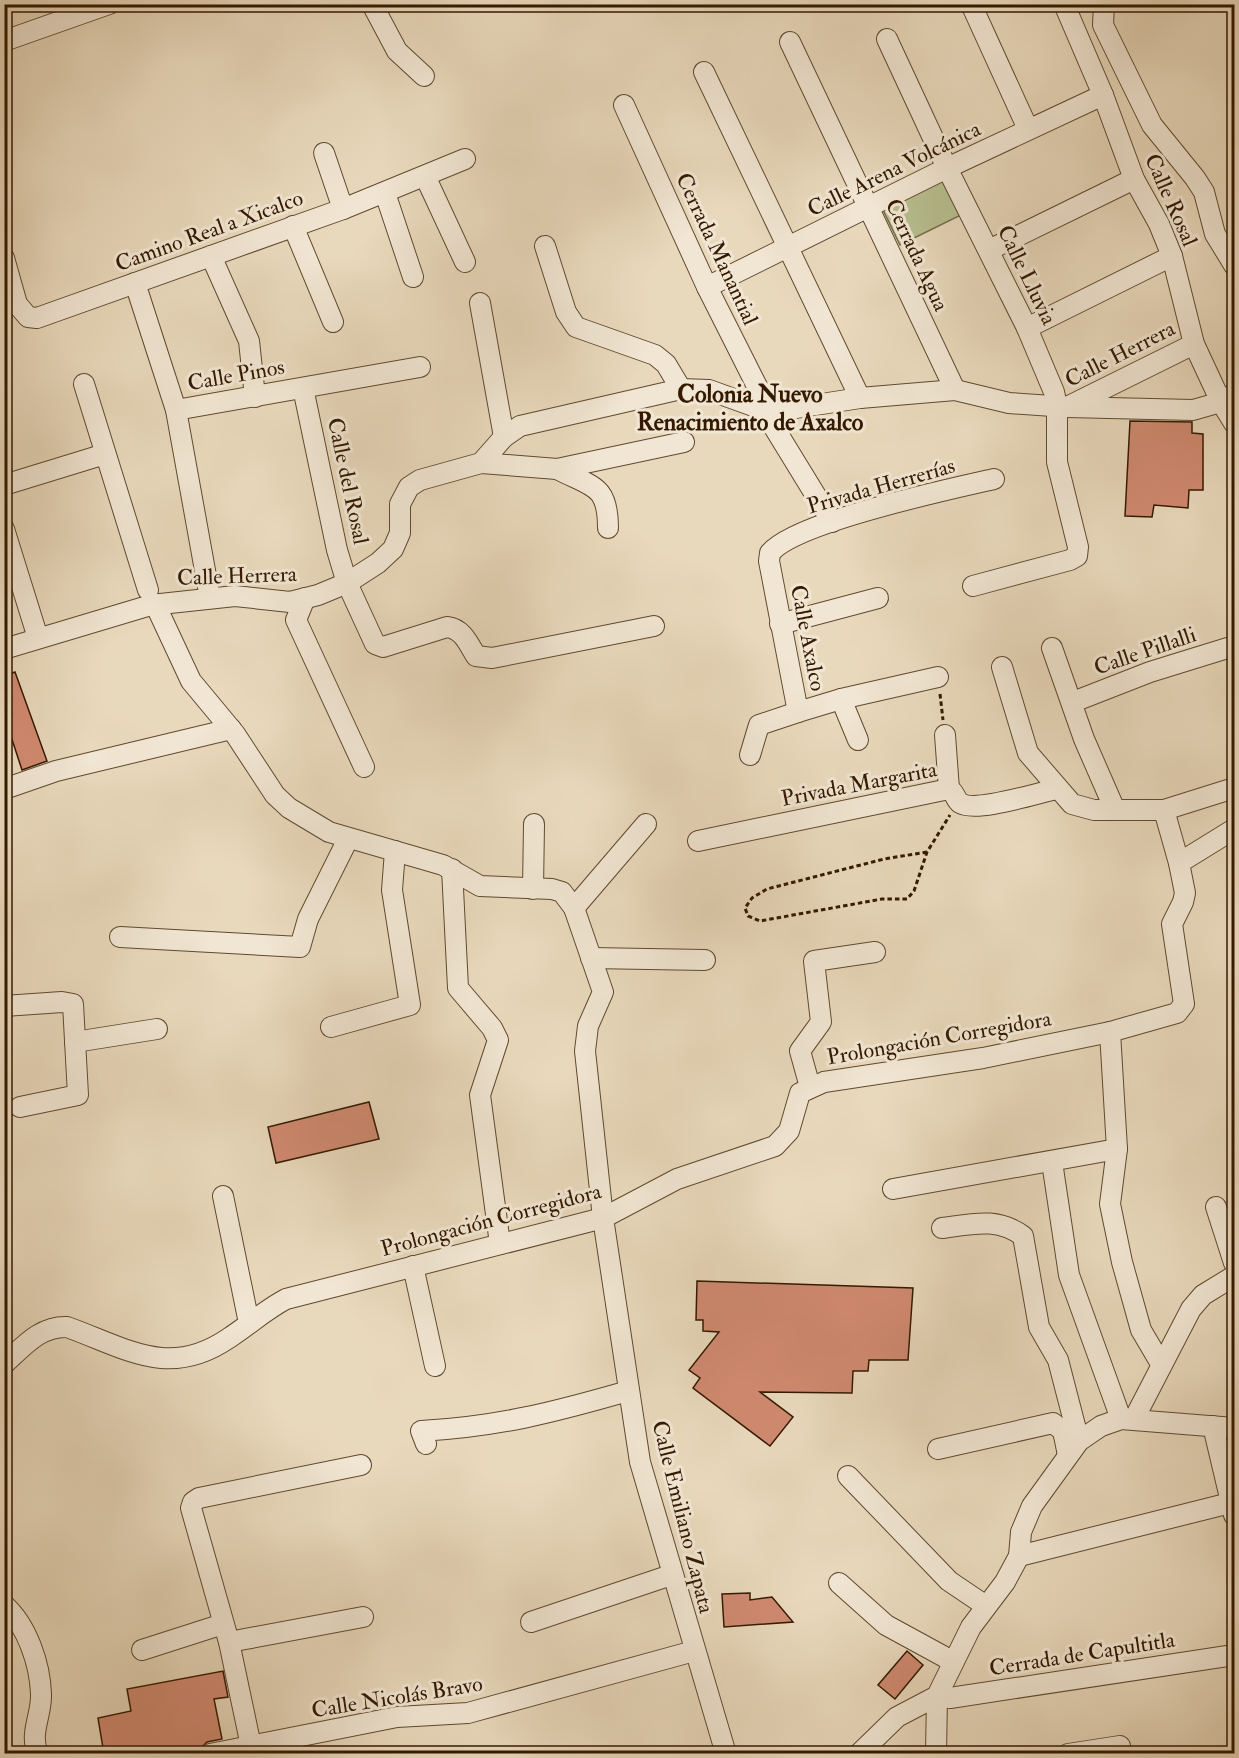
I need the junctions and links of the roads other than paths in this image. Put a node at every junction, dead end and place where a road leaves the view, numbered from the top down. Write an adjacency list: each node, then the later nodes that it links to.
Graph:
1 (109, 4): 7 (street)
2 (372, 4): 10 (street)
3 (971, 4): 13 (street)
4 (1064, 4): 11 (street, Calle Rosal)
5 (1104, 4): 30 (street)
6 (887, 39): 16 (street, Calle Lluvia)
7 (4, 41)
8 (790, 42): 20 (street, Cerrada Agua)
9 (704, 72): 24 (street)
10 (424, 75)
11 (1103, 95): 13 (street, Calle Arena Volcánica); 18 (street, Calle Rosal)
12 (624, 105): 33 (street, Cerrada Manantial)
13 (1028, 129): 16 (street, Calle Arena Volcánica)
14 (324, 153): 21 (street)
15 (465, 159): 17 (street, Camino Real a Xicalco)
16 (947, 168): 20 (street, Calle Arena Volcánica); 25 (street, Calle Lluvia)
17 (424, 176): 19 (street, Camino Real a Xicalco); 29 (street)
18 (1134, 180): 25 (street); 27 (street, Calle Rosal)
19 (385, 193): 21 (street, Camino Real a Xicalco); 31 (street)
20 (868, 208): 24 (street, Calle Arena Volcánica); 42 (street, Cerrada Agua)
21 (343, 209): 22 (street, Camino Real a Xicalco)
22 (293, 226): 26 (street, Camino Real a Xicalco); 35 (street)
23 (546, 246): 41 (street)
24 (786, 249): 33 (street, Calle Arena Volcánica); 44 (street)
25 (989, 250): 36 (street, Calle Lluvia)
26 (211, 256): 32 (street, Camino Real a Xicalco); 43 (street)
27 (1172, 256): 36 (street); 37 (street, Calle Rosal)
28 (4, 258): 32 (street, Camino Real a Xicalco)
29 (465, 262)
30 (1234, 265)
31 (413, 277)
32 (135, 283): 47 (street)
33 (706, 286): 48 (street, Cerrada Manantial)
34 (480, 303): 50 (street)
35 (333, 322)
36 (1027, 328): 46 (street, Calle Lluvia)
37 (1194, 344): 45 (street, Calle Rosal); 46 (street, Calle Herrera)
38 (420, 367): 40 (street, Calle Pinos)
39 (84, 384): 52 (street)
40 (303, 387): 43 (street, Calle Pinos); 61 (street, Calle del Rosal)
41 (681, 388): 48 (street, Calle Herrera); 50 (street, Calle Herrera)
42 (955, 390): 44 (street, Calle Herrera); 46 (street, Calle Herrera)
43 (255, 397): 47 (street, Calle Pinos)
44 (860, 398): 48 (street, Calle Herrera)
45 (1228, 398): 46 (street, Calle Herrera); 49 (street, Calle Rosal)
46 (1062, 407): 62 (street, Calle Lluvia)
47 (176, 410): 64 (street)
48 (770, 412): 57 (street, Cerrada Manantial)
49 (1234, 423)
50 (504, 437): 53 (street, Calle Herrera)
51 (684, 442): 54 (street)
52 (105, 454): 56 (street); 63 (street)
53 (481, 463): 54 (street); 61 (street, Calle Herrera)
54 (556, 469): 58 (street)
55 (994, 479): 57 (street, Privada Herrerías)
56 (4, 485)
57 (832, 522): 60 (street, Privada Herrerías)
58 (609, 528)
59 (4, 529): 69 (street)
60 (783, 542): 67 (street, Calle Axalco)
61 (347, 583): 65 (street, Calle Herrera); 68 (street, Calle del Rosal)
62 (972, 586)
63 (152, 597): 64 (street, Calle Herrera); 69 (street, Calle Herrera); 78 (street)
64 (210, 598): 65 (street, Calle Herrera)
65 (305, 598): 82 (street)
66 (878, 598): 67 (street)
67 (780, 624): 77 (street, Calle Axalco)
68 (654, 626)
69 (38, 638): 72 (street, Calle Herrera)
70 (1234, 646): 76 (street, Calle Pillalli)
71 (1052, 648): 76 (street)
72 (4, 650)
73 (1002, 666): 85 (street)
74 (938, 677): 75 (street, Calle Axalco)
75 (841, 699): 77 (street, Calle Axalco); 80 (street)
76 (1072, 702): 87 (street)
77 (798, 712): 81 (street)
78 (231, 729): 84 (street); 92 (street)
79 (945, 735): 86 (street)
80 (858, 740)
81 (750, 755)
82 (364, 767)
83 (1234, 788): 88 (street)
84 (4, 789)
85 (1057, 789): 86 (street, Privada Margarita); 87 (street)
86 (954, 795): 93 (street, Privada Margarita)
87 (1116, 810): 88 (street)
88 (1164, 810): 95 (street, Prolongación Corregidora)
89 (534, 824): 97 (street)
90 (646, 824): 98 (street)
91 (1234, 829): 95 (street)
92 (348, 839): 94 (street); 99 (street)
93 (698, 841)
94 (395, 851): 96 (street); 104 (street)
95 (1179, 863): 106 (street, Prolongación Corregidora)
96 (452, 869): 97 (street); 117 (street)
97 (533, 889): 98 (street)
98 (574, 908): 101 (street)
99 (120, 937)
100 (875, 952): 108 (street)
101 (591, 958): 102 (street); 115 (street, Calle Emiliano Zapata)
102 (705, 960)
103 (4, 1006): 107 (street)
104 (331, 1027)
105 (158, 1029): 107 (street)
106 (1110, 1032): 108 (street, Prolongación Corregidora); 110 (street)
107 (75, 1042): 109 (street)
108 (810, 1087): 115 (street, Prolongación Corregidora)
109 (20, 1107)
110 (1117, 1149): 111 (street); 123 (street)
111 (1052, 1162): 112 (street); 126 (street)
112 (893, 1189)
113 (223, 1196): 121 (street)
114 (1216, 1207): 118 (street)
115 (603, 1218): 117 (street, Prolongación Corregidora); 125 (street, Calle Emiliano Zapata)
116 (942, 1228): 130 (street)
117 (500, 1244): 119 (street, Prolongación Corregidora)
118 (1234, 1263)
119 (413, 1266): 121 (street, Prolongación Corregidora); 124 (street)
120 (1234, 1276): 123 (street)
121 (249, 1323): 122 (street, Prolongación Corregidora)
122 (4, 1364)
123 (1161, 1364): 126 (street)
124 (435, 1366)
125 (628, 1391): 129 (street); 136 (street, Calle Emiliano Zapata)
126 (1128, 1419): 127 (street); 130 (street)
127 (1213, 1426): 128 (street); 134 (street)
128 (1234, 1428)
129 (426, 1444)
130 (1074, 1448): 131 (street); 135 (street)
131 (939, 1449)
132 (361, 1465): 142 (street)
133 (848, 1476): 139 (street)
134 (1232, 1509): 135 (street)
135 (1019, 1556): 139 (street)
136 (671, 1575): 141 (street); 144 (street, Calle Emiliano Zapata)
137 (839, 1583): 146 (street)
138 (4, 1605): 150 (street)
139 (986, 1606): 146 (street)
140 (363, 1617): 142 (street)
141 (531, 1622)
142 (226, 1633): 143 (street); 148 (street)
143 (142, 1650)
144 (694, 1651): 148 (street, Calle Nicolás Bravo); 152 (street, Calle Emiliano Zapata)
145 (1234, 1655): 147 (street, Cerrada de Capultitla)
146 (952, 1661): 147 (street)
147 (937, 1696): 153 (street); 154 (street)
148 (251, 1746): 151 (street, Calle Nicolás Bravo)
149 (1120, 1746): 155 (street)
150 (38, 1754)
151 (210, 1754)
152 (726, 1754)
153 (858, 1754)
154 (936, 1754)
155 (1068, 1754)

